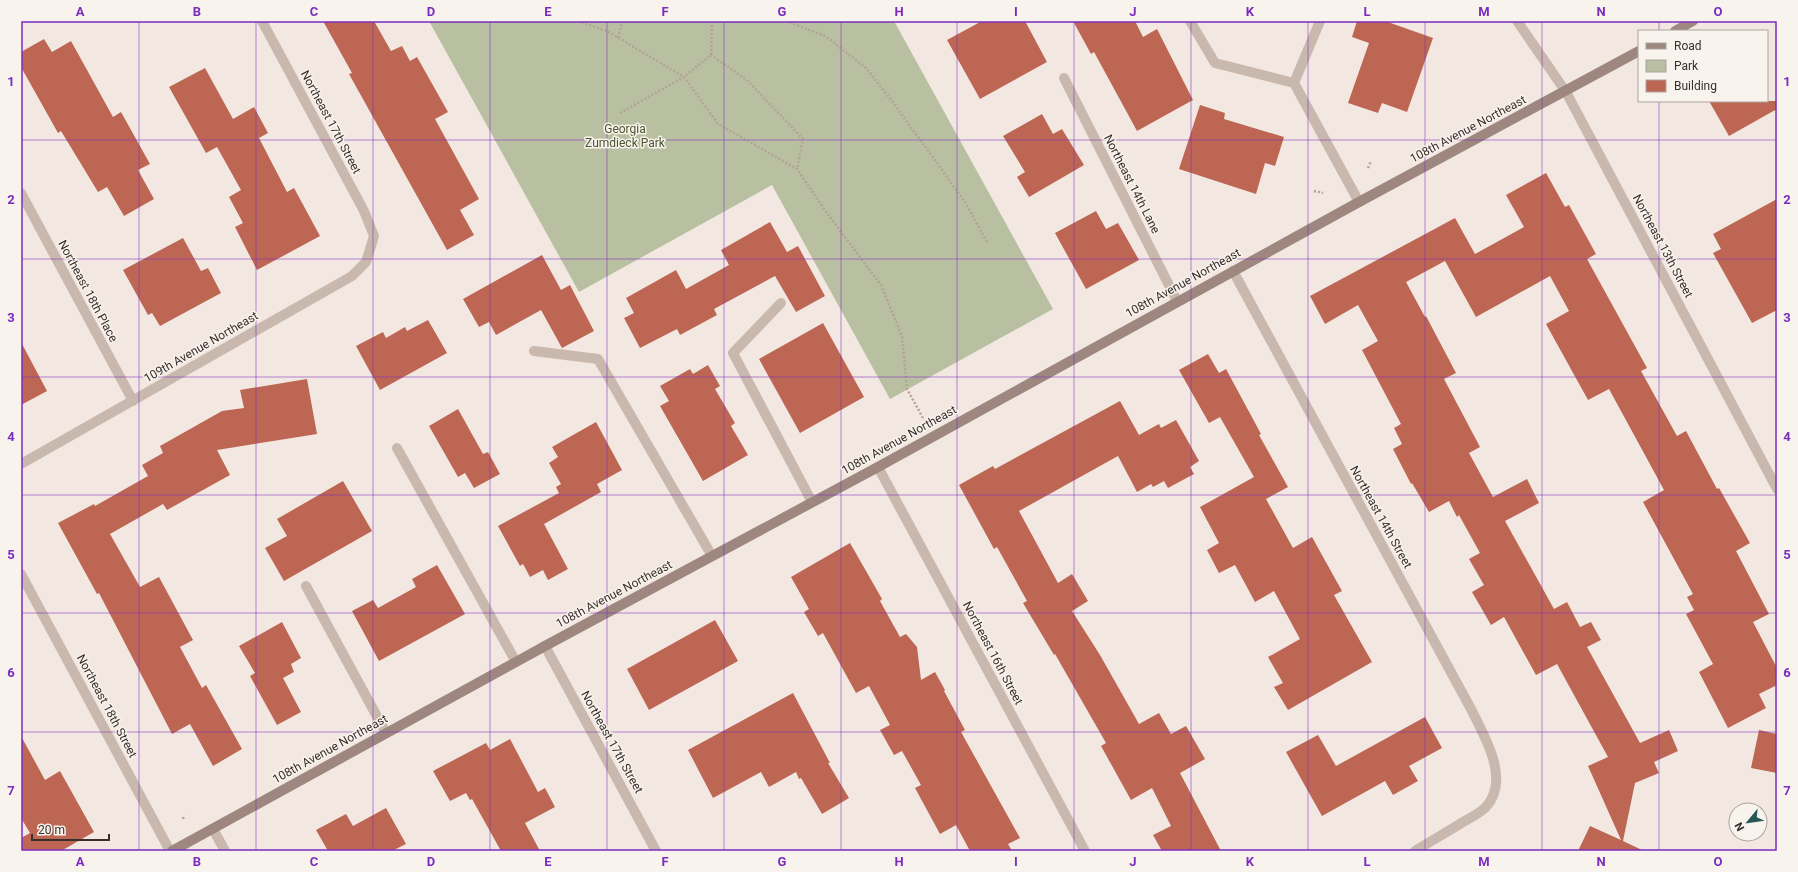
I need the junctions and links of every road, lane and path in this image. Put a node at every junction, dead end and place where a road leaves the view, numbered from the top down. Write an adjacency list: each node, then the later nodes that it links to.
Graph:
1 (262, 21): 26 (street, Northeast 17th Street)
2 (578, 21): 11 (path)
3 (622, 21): 11 (path)
4 (712, 21): 13 (path)
5 (786, 21): 27 (path)
6 (1190, 21): 16 (street)
7 (1320, 21): 16 (street)
8 (1518, 21): 17 (street, Northeast 13th Street)
9 (1693, 21): 10 (main road)
10 (1677, 30)
11 (618, 38): 14 (path)
12 (1638, 52): 17 (main road, 108th Avenue Northeast)
13 (711, 56): 14 (path); 21 (path)
14 (684, 78): 18 (path); 21 (path)
15 (1064, 78): 29 (street, Northeast 14th Lane)
16 (1294, 83): 25 (street)
17 (1566, 92): 25 (main road, 108th Avenue Northeast); 37 (street, Northeast 13th Street)
18 (620, 113)
19 (1371, 161): 20 (path)
20 (1368, 168)
21 (797, 169): 33 (path)
22 (1314, 191): 24 (path)
23 (21, 193): 32 (street, Northeast 18th Place)
24 (1323, 193)
25 (1359, 202): 28 (main road, 108th Avenue Northeast)
26 (374, 236): 32 (street, 109th Avenue Northeast)
27 (988, 244)
28 (1233, 271): 29 (main road, 108th Avenue Northeast); 52 (street, Northeast 14th Street)
29 (1177, 301): 36 (main road, 108th Avenue Northeast)
30 (781, 303): 38 (street)
31 (534, 351): 39 (street)
32 (133, 401): 35 (street, 109th Avenue Northeast)
33 (924, 420)
34 (397, 448): 43 (street)
35 (21, 464)
36 (878, 467): 38 (main road, 108th Avenue Northeast); 51 (street, Northeast 16th Street)
37 (1777, 489)
38 (812, 502): 39 (main road, 108th Avenue Northeast)
39 (712, 556): 42 (main road, 108th Avenue Northeast)
40 (21, 574): 48 (street, Northeast 18th Street)
41 (306, 586): 44 (street)
42 (545, 646): 43 (main road, 108th Avenue Northeast); 50 (street, Northeast 17th Street)
43 (516, 662): 44 (main road, 108th Avenue Northeast)
44 (386, 733): 47 (main road, 108th Avenue Northeast)
45 (184, 815): 46 (path)
46 (183, 820)
47 (213, 829): 48 (main road, 108th Avenue Northeast); 49 (street)
48 (171, 851)
49 (225, 851)
50 (656, 851)
51 (1085, 851)
52 (1415, 851)

